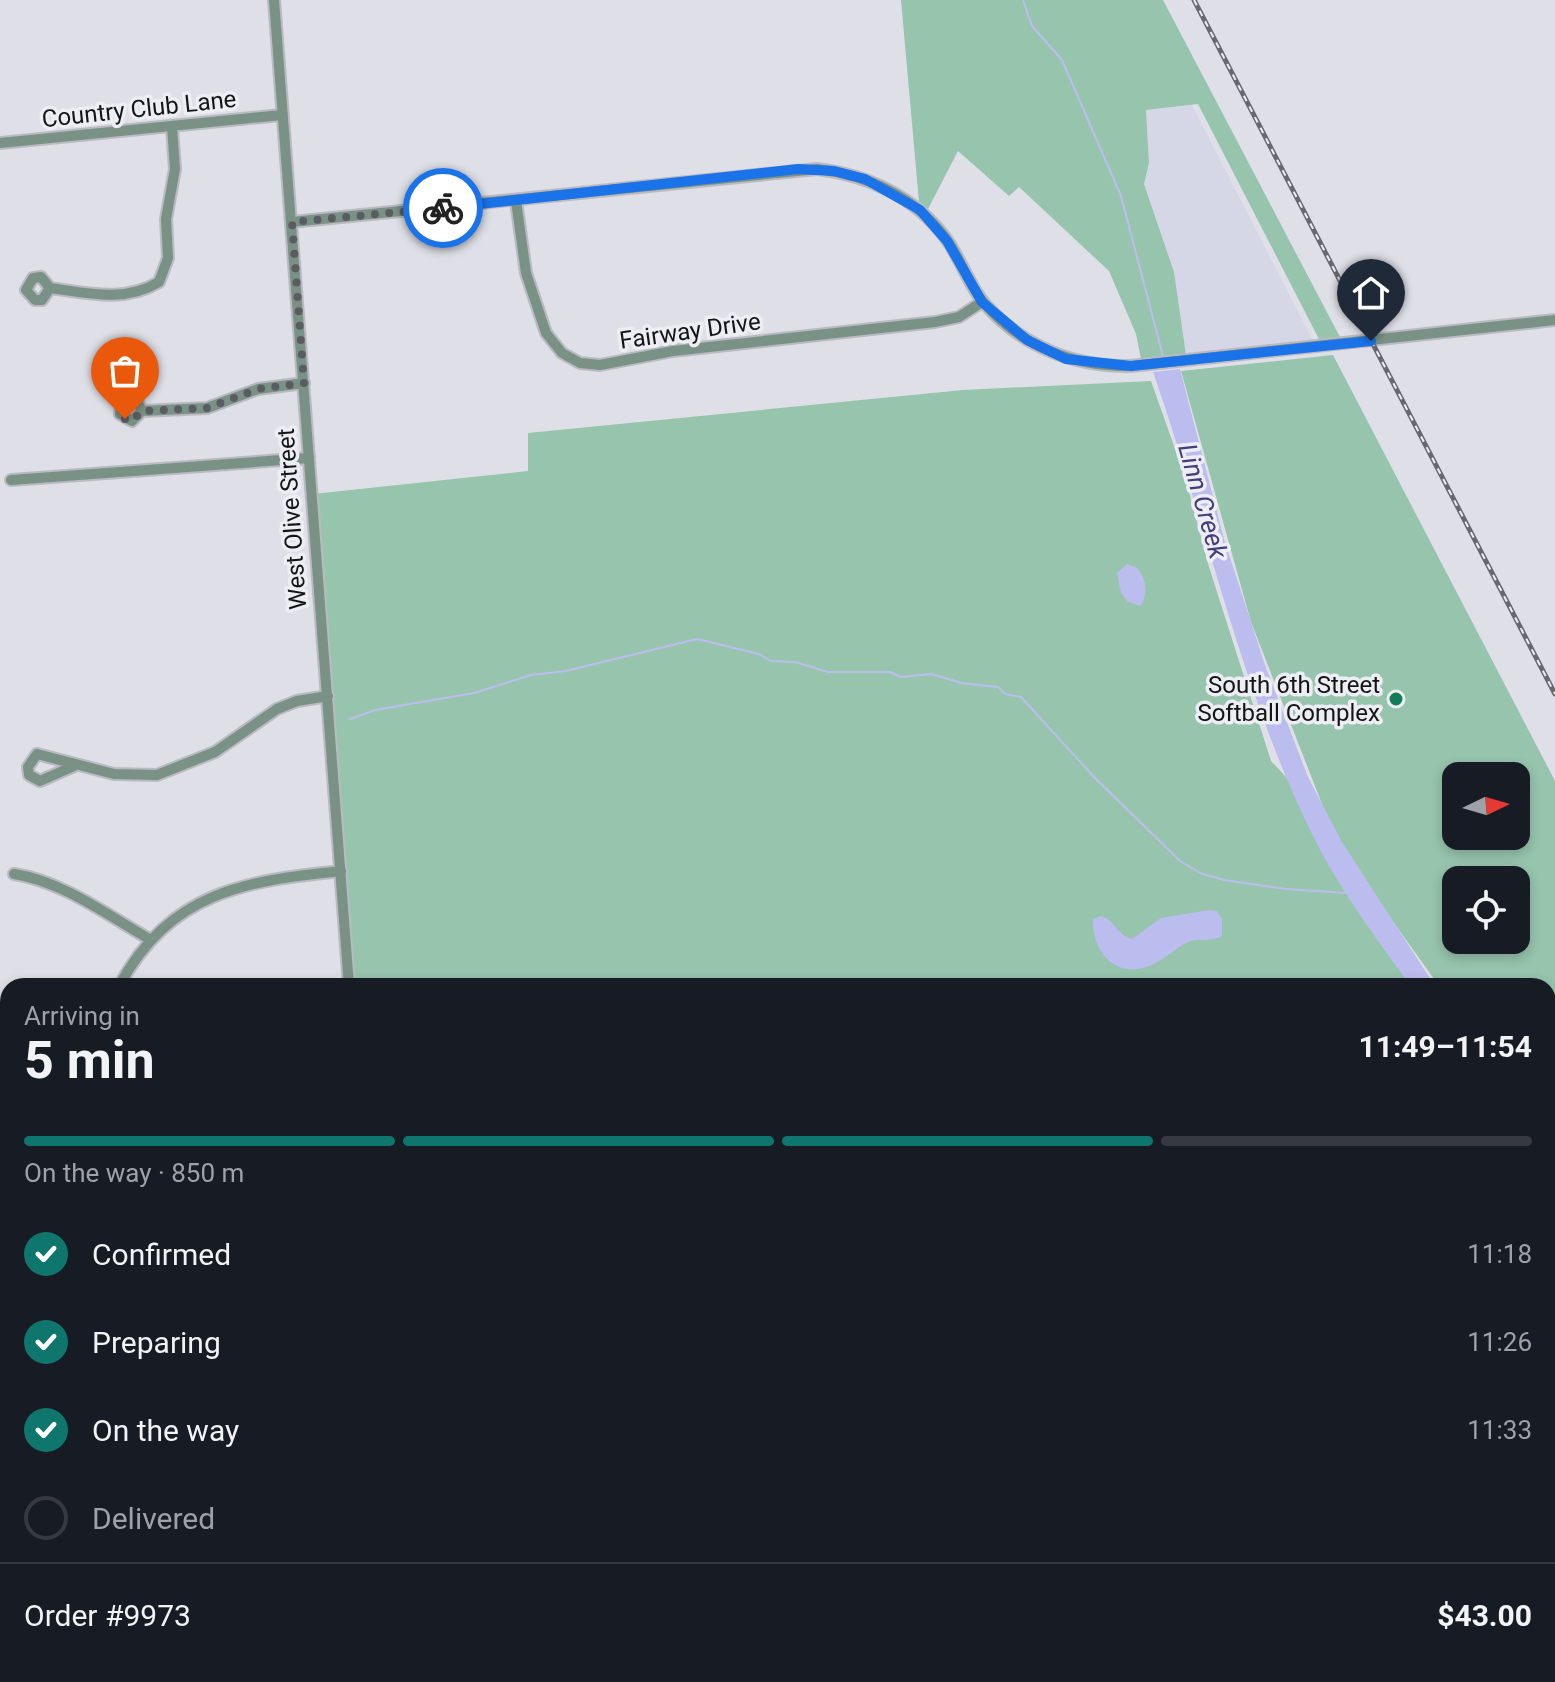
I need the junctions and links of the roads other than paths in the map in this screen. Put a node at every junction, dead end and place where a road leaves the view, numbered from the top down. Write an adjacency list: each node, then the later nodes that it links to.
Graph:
1 (274, 0): 2 (street, West Olive Street)
2 (282, 115): 3 (street, Country Club Lane); 6 (street, West Olive Street)
3 (172, 127): 4 (street, Country Club Lane); 7 (street)
4 (0, 143)
5 (516, 201): 6 (street); 8 (street); 8 (street, Fairway Drive)
6 (292, 222): 10 (street, West Olive Street)
7 (50, 288)
8 (982, 302): 9 (street)
9 (1555, 320)
10 (304, 383): 11 (street); 12 (street, West Olive Street)
11 (142, 411)
12 (309, 458): 13 (street); 14 (street, West Olive Street)
13 (11, 480)
14 (328, 696): 15 (street); 16 (street, West Olive Street)
15 (74, 766)
16 (341, 871): 18 (street); 20 (street, West Olive Street)
17 (14, 874): 18 (street)
18 (151, 940): 19 (street)
19 (125, 978)
20 (348, 978)

